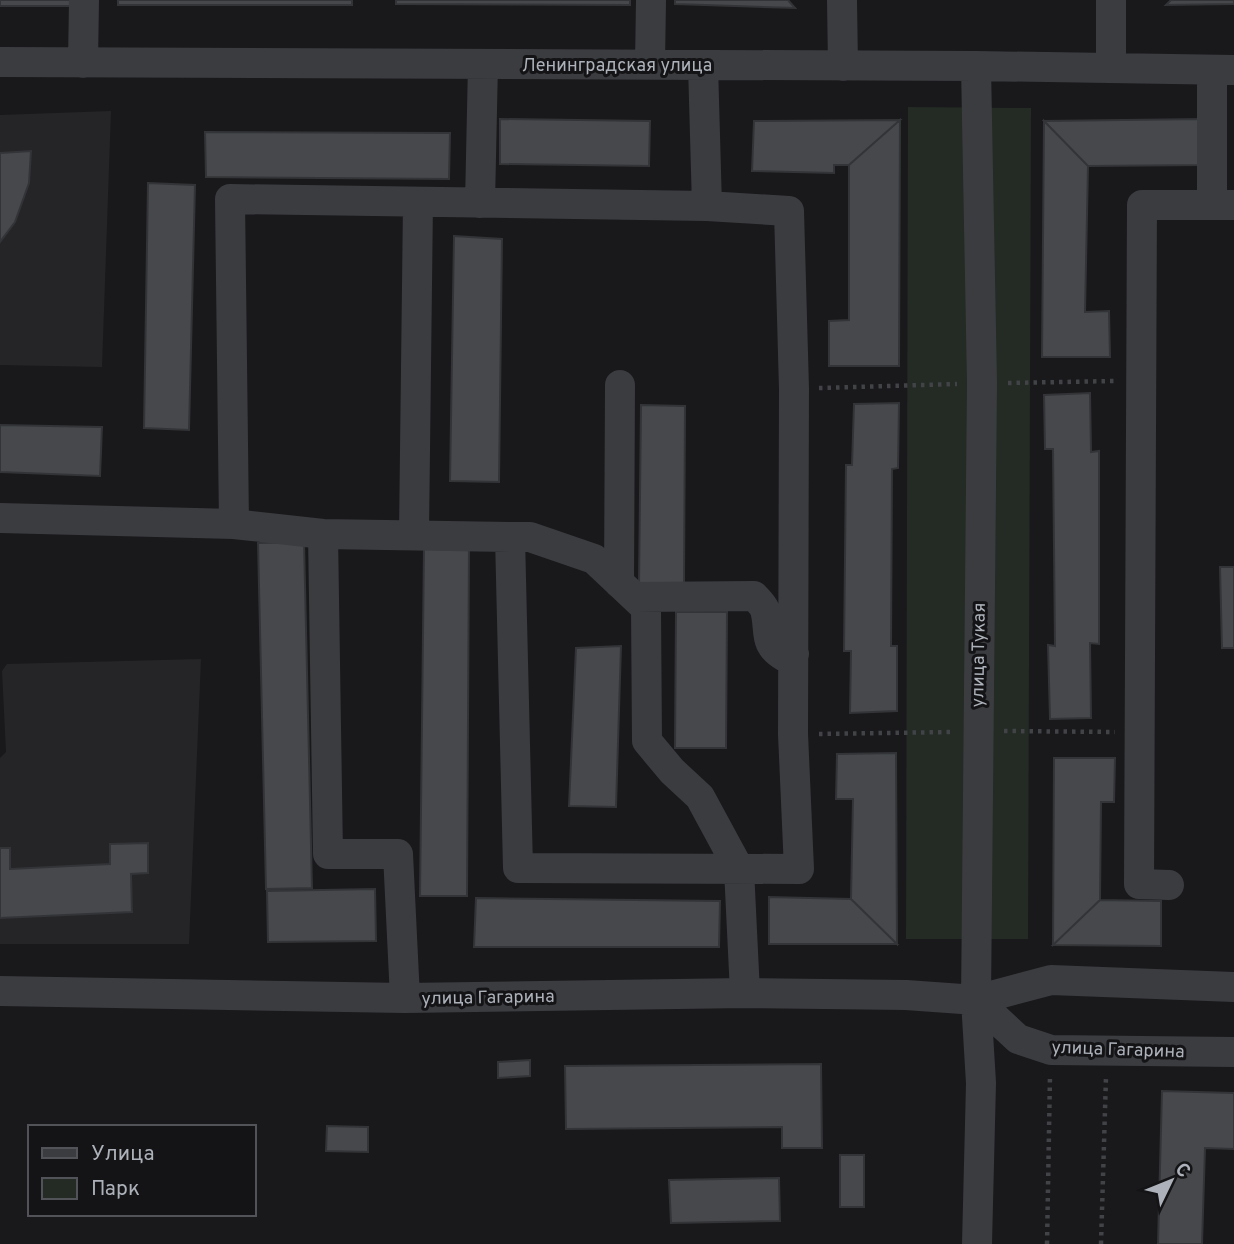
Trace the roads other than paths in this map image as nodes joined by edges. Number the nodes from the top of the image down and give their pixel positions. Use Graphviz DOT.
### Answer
graph roads {
  1 [pos="84,0"];
  2 [pos="651,0"];
  3 [pos="842,0"];
  4 [pos="1111,0"];
  5 [pos="0,62"];
  6 [pos="83,64"];
  7 [pos="483,64"];
  8 [pos="650,64"];
  9 [pos="703,65"];
  10 [pos="843,66"];
  11 [pos="976,66"];
  12 [pos="1111,68"];
  13 [pos="1223,71"];
  14 [pos="418,202"];
  15 [pos="481,203"];
  16 [pos="1223,205"];
  17 [pos="708,206"];
  18 [pos="620,385"];
  19 [pos="0,518"];
  20 [pos="234,524"];
  21 [pos="323,534"];
  22 [pos="414,534"];
  23 [pos="510,537"];
  24 [pos="627,590"];
  25 [pos="796,635"];
  26 [pos="739,869"];
  27 [pos="1169,885"];
  28 [pos="1234,987"];
  29 [pos="0,991"];
  30 [pos="745,993"];
  31 [pos="405,998"];
  32 [pos="976,1000"];
  33 [pos="1234,1052"];
  34 [pos="977,1244"];
  1 -- 6 [label="street"];
  2 -- 8 [label="street"];
  3 -- 10 [label="street"];
  4 -- 12 [label="street"];
  5 -- 6 [label="street, Ленинградская улица"];
  6 -- 7 [label="street, Ленинградская улица"];
  7 -- 8 [label="street, Ленинградская улица"];
  7 -- 15 [label="street"];
  8 -- 9 [label="street, Ленинградская улица"];
  9 -- 10 [label="street, Ленинградская улица"];
  9 -- 17 [label="street"];
  10 -- 11 [label="street, Ленинградская улица"];
  11 -- 12 [label="street, Ленинградская улица"];
  11 -- 32 [label="street, улица Тукая"];
  12 -- 13 [label="street, Ленинградская улица"];
  13 -- 16 [label="street"];
  14 -- 15 [label="street"];
  14 -- 20 [label="street"];
  14 -- 22 [label="street"];
  15 -- 17 [label="street"];
  16 -- 27 [label="street"];
  17 -- 25 [label="street"];
  18 -- 24 [label="street"];
  19 -- 20 [label="street"];
  20 -- 21 [label="street"];
  21 -- 22 [label="street"];
  21 -- 31 [label="street"];
  22 -- 23 [label="street"];
  23 -- 24 [label="street"];
  23 -- 26 [label="street"];
  24 -- 25 [label="street"];
  24 -- 26 [label="street"];
  25 -- 26 [label="street"];
  26 -- 30 [label="street"];
  28 -- 32 [label="street, улица Гагарина"];
  29 -- 31 [label="street, улица Гагарина"];
  30 -- 31 [label="street, улица Гагарина"];
  30 -- 32 [label="street, улица Гагарина"];
  32 -- 33 [label="street, улица Гагарина"];
  32 -- 34 [label="street, улица Тукая"];
}
